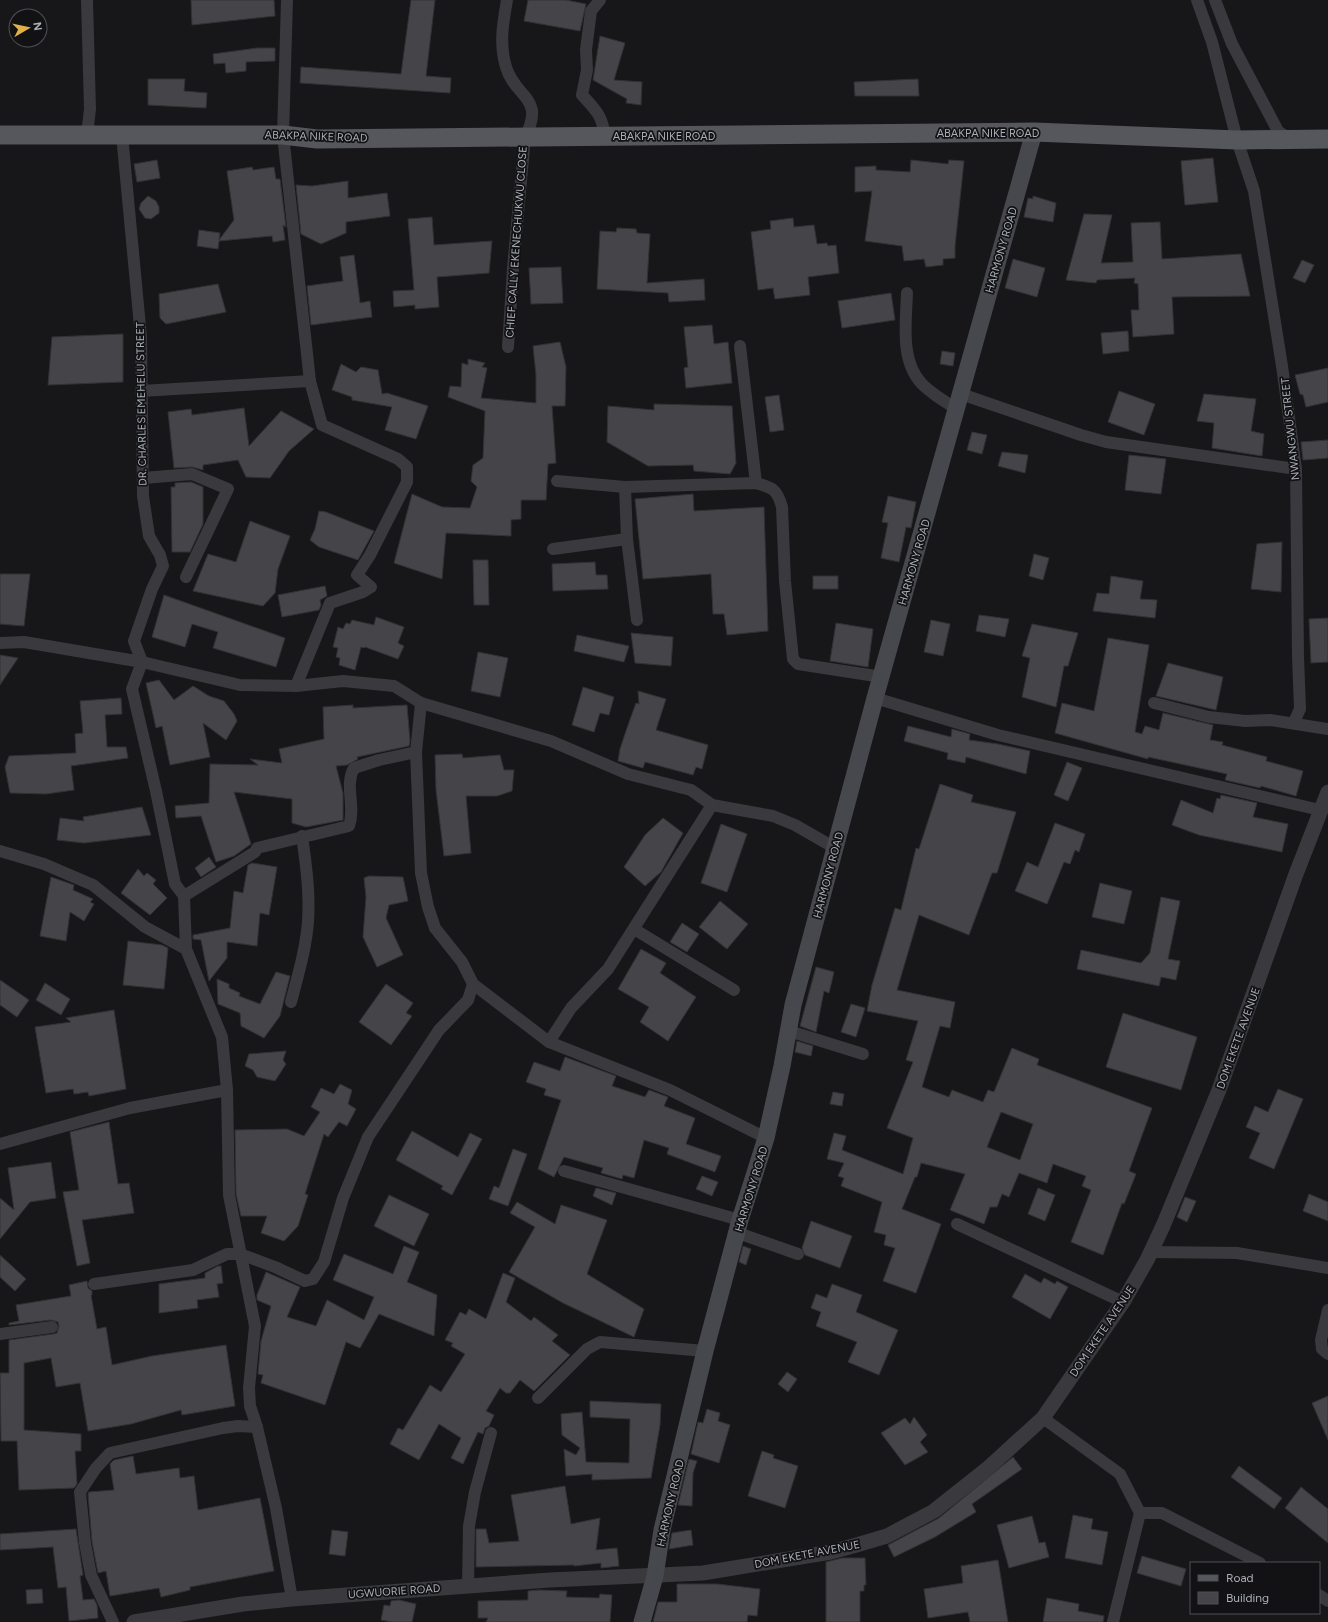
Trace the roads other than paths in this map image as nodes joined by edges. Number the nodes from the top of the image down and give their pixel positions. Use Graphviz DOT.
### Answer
graph roads {
  1 [pos="87,0"];
  2 [pos="287,0"];
  3 [pos="507,0"];
  4 [pos="600,0"];
  5 [pos="1197,0"];
  6 [pos="1215,0"];
  7 [pos="1034,132"];
  8 [pos="0,135"];
  9 [pos="87,135"];
  10 [pos="283,135"];
  11 [pos="122,136"];
  12 [pos="604,136"];
  13 [pos="525,137"];
  14 [pos="1328,138"];
  15 [pos="1237,140"];
  16 [pos="906,294"];
  17 [pos="740,346"];
  18 [pos="508,347"];
  19 [pos="310,381"];
  20 [pos="141,391"];
  21 [pos="959,402"];
  22 [pos="1296,469"];
  23 [pos="143,478"];
  24 [pos="556,481"];
  25 [pos="756,483"];
  26 [pos="625,487"];
  27 [pos="627,539"];
  28 [pos="553,549"];
  29 [pos="186,577"];
  30 [pos="637,620"];
  31 [pos="0,643"];
  32 [pos="142,662"];
  33 [pos="882,677"];
  34 [pos="296,686"];
  35 [pos="875,698"];
  36 [pos="421,703"];
  37 [pos="1154,703"];
  38 [pos="1294,722"];
  39 [pos="1328,729"];
  40 [pos="416,752"];
  41 [pos="1328,792"];
  42 [pos="712,805"];
  43 [pos="1320,810"];
  44 [pos="302,836"];
  45 [pos="835,848"];
  46 [pos="0,851"];
  47 [pos="184,896"];
  48 [pos="634,929"];
  49 [pos="186,949"];
  50 [pos="473,984"];
  51 [pos="734,990"];
  52 [pos="291,1002"];
  53 [pos="789,1031"];
  54 [pos="549,1042"];
  55 [pos="863,1054"];
  56 [pos="227,1090"];
  57 [pos="766,1138"];
  58 [pos="0,1144"];
  59 [pos="564,1170"];
  60 [pos="957,1224"];
  61 [pos="739,1226"];
  62 [pos="1150,1252"];
  63 [pos="240,1254"];
  64 [pos="798,1254"];
  65 [pos="1328,1268"];
  66 [pos="94,1284"];
  67 [pos="1124,1302"];
  68 [pos="1328,1310"];
  69 [pos="52,1328"];
  70 [pos="0,1334"];
  71 [pos="705,1350"];
  72 [pos="1328,1354"];
  73 [pos="538,1398"];
  74 [pos="1043,1418"];
  75 [pos="257,1427"];
  76 [pos="491,1433"];
  77 [pos="1140,1513"];
  78 [pos="1258,1562"];
  79 [pos="655,1576"];
  80 [pos="468,1586"];
  81 [pos="292,1599"];
  82 [pos="167,1619"];
  83 [pos="113,1622"];
  84 [pos="134,1622"];
  85 [pos="642,1622"];
  86 [pos="1113,1622"];
  1 -- 9 [label="street"];
  2 -- 10 [label="street"];
  3 -- 13 [label="street, CHIEF CALLY EKENECHUKWU CLOSE"];
  4 -- 12 [label="street"];
  5 -- 15 [label="street, NWANGWU STREET"];
  6 -- 14 [label="street"];
  7 -- 12 [label="main road, ABAKPA NIKE ROAD"];
  7 -- 15 [label="main road, ABAKPA NIKE ROAD"];
  7 -- 21 [label="main road, HARMONY ROAD"];
  8 -- 9 [label="main road, ABAKPA NIKE ROAD"];
  9 -- 11 [label="main road, ABAKPA NIKE ROAD"];
  10 -- 11 [label="main road, ABAKPA NIKE ROAD"];
  10 -- 13 [label="main road, ABAKPA NIKE ROAD"];
  10 -- 19 [label="street"];
  11 -- 20 [label="street, DR. CHARLES EMEHELU STREET"];
  12 -- 13 [label="main road, ABAKPA NIKE ROAD"];
  13 -- 18 [label="street, CHIEF CALLY EKENECHUKWU CLOSE"];
  14 -- 15 [label="main road, ABAKPA NIKE ROAD"];
  15 -- 22 [label="street, NWANGWU STREET"];
  16 -- 21 [label="street"];
  17 -- 25 [label="street"];
  19 -- 20 [label="street"];
  19 -- 34 [label="street"];
  20 -- 23 [label="street, DR. CHARLES EMEHELU STREET"];
  21 -- 22 [label="street"];
  21 -- 33 [label="main road, HARMONY ROAD"];
  22 -- 38 [label="street, NWANGWU STREET"];
  23 -- 29 [label="street"];
  23 -- 32 [label="street, DR. CHARLES EMEHELU STREET"];
  24 -- 26 [label="street"];
  25 -- 26 [label="street"];
  25 -- 33 [label="street"];
  26 -- 27 [label="street"];
  27 -- 28 [label="street"];
  27 -- 30 [label="street"];
  31 -- 32 [label="street"];
  32 -- 34 [label="street"];
  32 -- 47 [label="street"];
  33 -- 35 [label="main road, HARMONY ROAD"];
  34 -- 36 [label="street"];
  35 -- 43 [label="street"];
  35 -- 45 [label="main road, HARMONY ROAD"];
  36 -- 40 [label="street"];
  36 -- 42 [label="street"];
  37 -- 38 [label="street"];
  38 -- 39 [label="street"];
  40 -- 44 [label="street"];
  40 -- 50 [label="street"];
  41 -- 43 [label="street, DOM EKETE AVENUE"];
  42 -- 45 [label="street"];
  42 -- 48 [label="street"];
  43 -- 62 [label="street, DOM EKETE AVENUE"];
  44 -- 47 [label="street"];
  44 -- 52 [label="street"];
  45 -- 53 [label="main road, HARMONY ROAD"];
  46 -- 49 [label="street"];
  47 -- 49 [label="street"];
  48 -- 51 [label="street"];
  48 -- 54 [label="street"];
  49 -- 56 [label="street"];
  50 -- 54 [label="street"];
  50 -- 63 [label="street"];
  53 -- 55 [label="street"];
  53 -- 57 [label="main road, HARMONY ROAD"];
  54 -- 57 [label="street"];
  56 -- 58 [label="street"];
  56 -- 63 [label="street"];
  57 -- 61 [label="main road, HARMONY ROAD"];
  59 -- 61 [label="street"];
  60 -- 67 [label="street"];
  61 -- 64 [label="street"];
  61 -- 71 [label="main road, HARMONY ROAD"];
  62 -- 65 [label="street"];
  62 -- 67 [label="street, DOM EKETE AVENUE"];
  63 -- 66 [label="street"];
  63 -- 75 [label="street"];
  67 -- 74 [label="street, DOM EKETE AVENUE"];
  68 -- 72 [label="street"];
  69 -- 70 [label="street"];
  71 -- 73 [label="street"];
  71 -- 79 [label="main road, HARMONY ROAD"];
  74 -- 77 [label="street"];
  74 -- 79 [label="street, DOM EKETE AVENUE"];
  75 -- 81 [label="street"];
  75 -- 83 [label="street"];
  76 -- 80 [label="street"];
  77 -- 78 [label="street"];
  77 -- 86 [label="street"];
  79 -- 80 [label="street, UGWUORIE ROAD"];
  79 -- 85 [label="main road, HARMONY ROAD"];
  80 -- 81 [label="street, UGWUORIE ROAD"];
  81 -- 82 [label="street, UGWUORIE ROAD"];
  82 -- 84 [label="street, UGWUORIE ROAD"];
}
